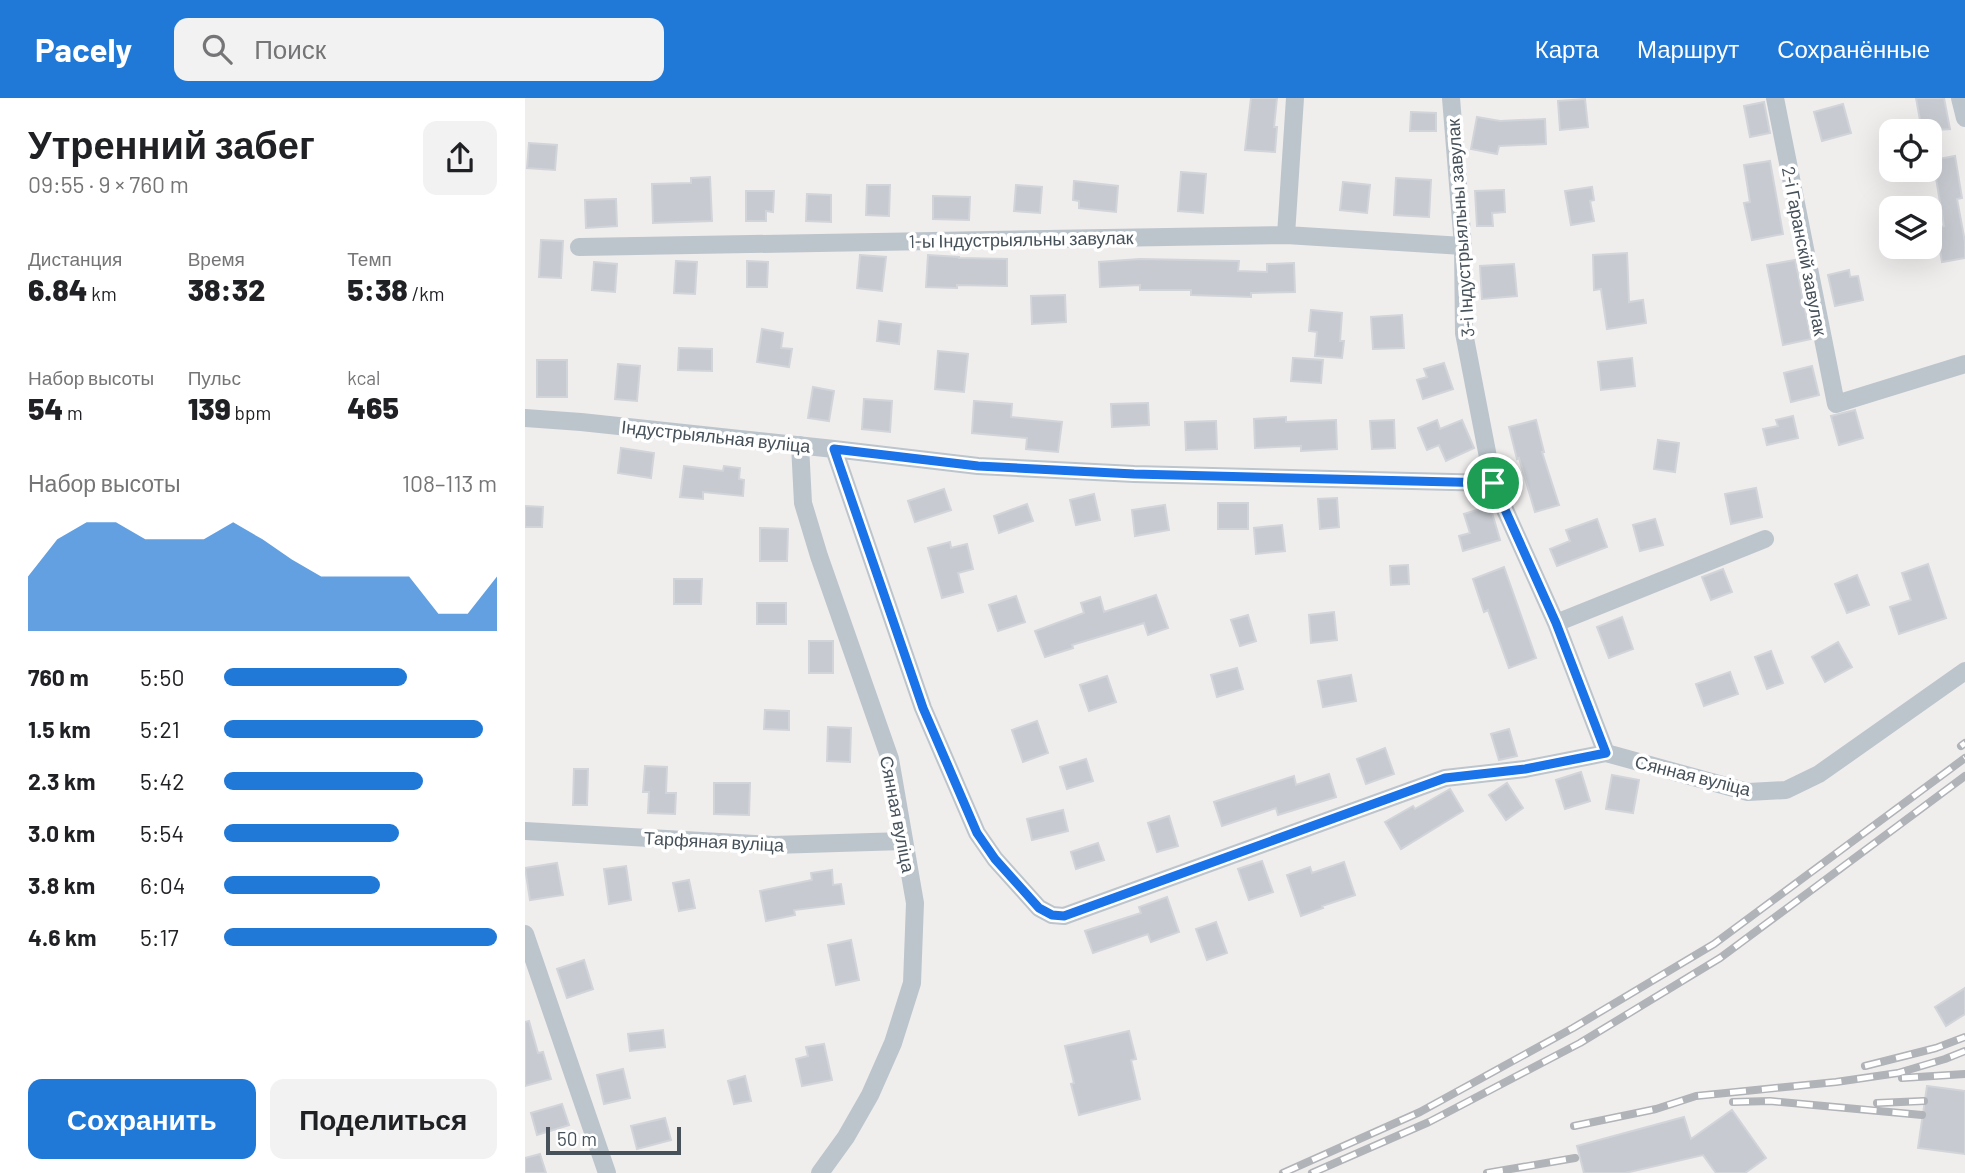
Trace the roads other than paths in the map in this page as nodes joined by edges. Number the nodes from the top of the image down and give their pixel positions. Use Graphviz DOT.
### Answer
graph roads {
  1 [pos="1295,98"];
  2 [pos="1451,98"];
  3 [pos="1775,98"];
  4 [pos="1959,98"];
  5 [pos="1965,118"];
  6 [pos="1286,235"];
  7 [pos="1463,246"];
  8 [pos="579,247"];
  9 [pos="1965,364"];
  10 [pos="525,418"];
  11 [pos="800,445"];
  12 [pos="834,449"];
  13 [pos="1493,483"];
  14 [pos="1765,539"];
  15 [pos="1556,623"];
  16 [pos="1965,671"];
  17 [pos="1606,753"];
  18 [pos="525,831"];
  19 [pos="904,841"];
  20 [pos="525,934"];
  21 [pos="607,1173"];
  22 [pos="820,1173"];
  1 -- 6 [label="street"];
  2 -- 7 [label="street, 3-і Індустрыяльны завулак"];
  3 -- 9 [label="street, 2-і Гаранскій завулак"];
  4 -- 5 [label="street"];
  6 -- 7 [label="street, 1-ы Індустрыяльны завулак"];
  6 -- 8 [label="street, 1-ы Індустрыяльны завулак"];
  7 -- 13 [label="street, 3-і Індустрыяльны завулак"];
  10 -- 11 [label="street, Індустрыяльная вуліца"];
  11 -- 12 [label="street, Індустрыяльная вуліца"];
  11 -- 19 [label="street, Сянная вуліца"];
  12 -- 13 [label="street, Індустрыяльная вуліца"];
  12 -- 17 [label="street, Сянная вуліца"];
  13 -- 15 [label="street, 3-і Індустрыяльны завулак"];
  14 -- 15 [label="street"];
  15 -- 17 [label="street, 3-і Індустрыяльны завулак"];
  16 -- 17 [label="street, Сянная вуліца"];
  18 -- 19 [label="street, Тарфяная вуліца"];
  19 -- 22 [label="street, Сянная вуліца"];
  20 -- 21 [label="street"];
}
